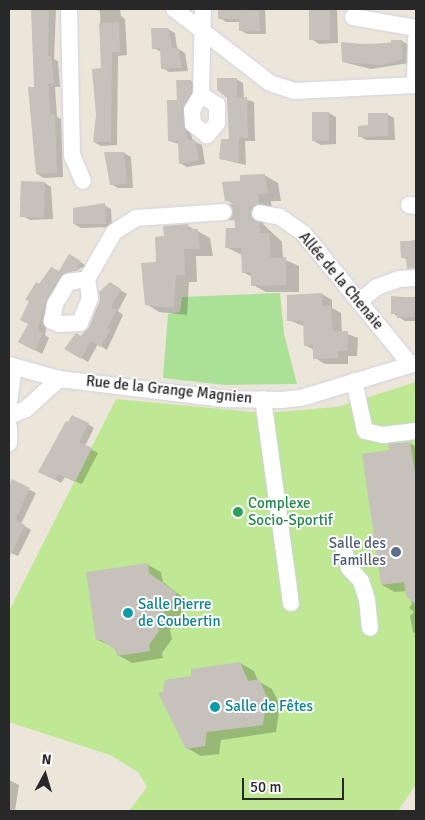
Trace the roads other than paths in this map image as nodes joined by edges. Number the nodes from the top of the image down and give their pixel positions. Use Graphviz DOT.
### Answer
graph roads {
  1 [pos="69,9"];
  2 [pos="174,9"];
  3 [pos="204,9"];
  4 [pos="353,17"];
  5 [pos="416,28"];
  6 [pos="203,32"];
  7 [pos="416,40"];
  8 [pos="416,85"];
  9 [pos="201,95"];
  10 [pos="83,181"];
  11 [pos="224,212"];
  12 [pos="260,213"];
  13 [pos="87,278"];
  14 [pos="416,278"];
  15 [pos="358,302"];
  16 [pos="414,364"];
  17 [pos="12,366"];
  18 [pos="60,379"];
  19 [pos="354,381"];
  20 [pos="263,399"];
  21 [pos="9,402"];
  22 [pos="9,416"];
  23 [pos="9,427"];
  24 [pos="416,431"];
  25 [pos="9,443"];
  26 [pos="343,548"];
  27 [pos="291,603"];
  28 [pos="370,628"];
  1 -- 10 [label="street"];
  2 -- 6 [label="street"];
  3 -- 6 [label="street"];
  4 -- 5 [label="street"];
  6 -- 8 [label="street"];
  6 -- 9 [label="street"];
  7 -- 8 [label="street"];
  11 -- 13 [label="street"];
  12 -- 15 [label="street, Allée de la Chenaie"];
  14 -- 15 [label="street"];
  15 -- 16 [label="street, Allée de la Chenaie"];
  16 -- 19 [label="street, Rue de la Grange Magnien"];
  17 -- 18 [label="street, Rue de la Grange Magnien"];
  17 -- 21 [label="street"];
  18 -- 20 [label="street, Rue de la Grange Magnien"];
  18 -- 22 [label="street"];
  19 -- 20 [label="street, Rue de la Grange Magnien"];
  19 -- 24 [label="street"];
  20 -- 27 [label="street"];
  23 -- 25 [label="street"];
  26 -- 28 [label="street"];
}
